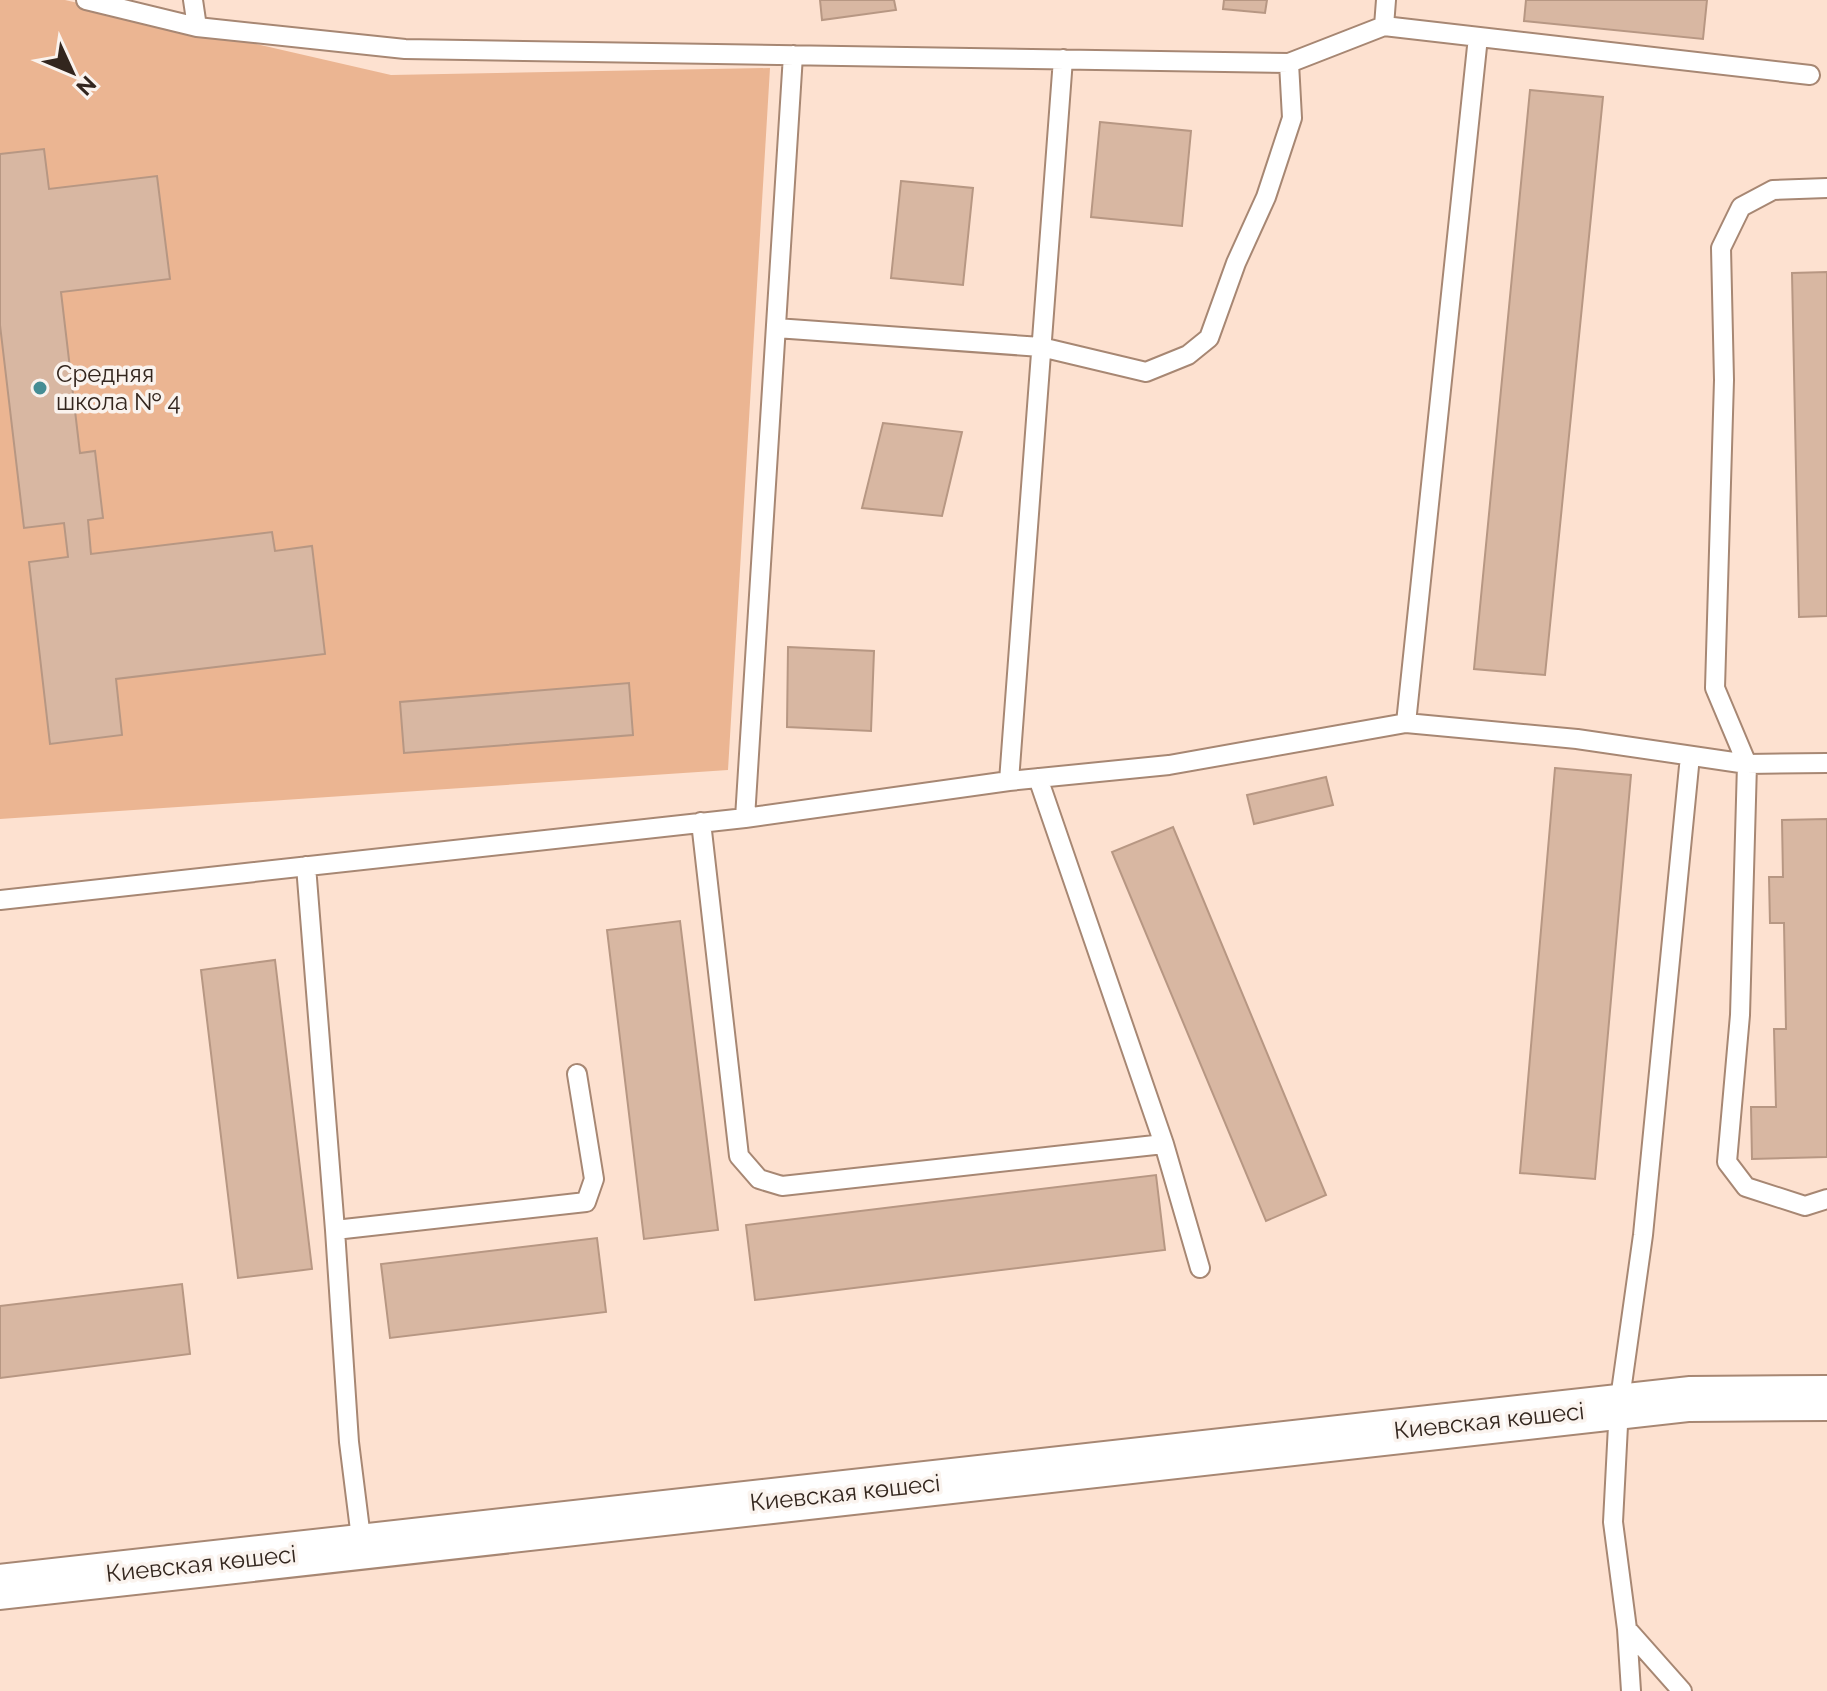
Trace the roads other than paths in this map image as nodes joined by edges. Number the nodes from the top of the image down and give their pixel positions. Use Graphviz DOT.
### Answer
graph roads {
  1 [pos="86,0"];
  2 [pos="193,0"];
  3 [pos="1386,0"];
  4 [pos="1384,26"];
  5 [pos="197,27"];
  6 [pos="1478,37"];
  7 [pos="793,55"];
  8 [pos="1063,59"];
  9 [pos="1289,63"];
  10 [pos="1810,75"];
  11 [pos="1827,188"];
  12 [pos="776,328"];
  13 [pos="1041,347"];
  14 [pos="1406,723"];
  15 [pos="1690,756"];
  16 [pos="1827,763"];
  17 [pos="1747,764"];
  18 [pos="1038,778"];
  19 [pos="1009,781"];
  20 [pos="745,818"];
  21 [pos="701,822"];
  22 [pos="306,866"];
  23 [pos="0,900"];
  24 [pos="577,1074"];
  25 [pos="1164,1144"];
  26 [pos="1827,1199"];
  27 [pos="335,1230"];
  28 [pos="1200,1268"];
  29 [pos="1827,1367"];
  30 [pos="1827,1398"];
  31 [pos="1689,1399"];
  32 [pos="1619,1406"];
  33 [pos="362,1546"];
  34 [pos="0,1587"];
  35 [pos="1627,1629"];
  36 [pos="1631,1691"];
  37 [pos="1682,1691"];
  1 -- 5 [label="lane"];
  2 -- 5 [label="lane"];
  3 -- 4 [label="lane"];
  4 -- 6 [label="lane"];
  4 -- 9 [label="lane"];
  5 -- 7 [label="lane"];
  6 -- 10 [label="lane"];
  6 -- 14 [label="lane"];
  7 -- 8 [label="lane"];
  7 -- 12 [label="lane"];
  8 -- 9 [label="lane"];
  8 -- 13 [label="lane"];
  9 -- 13 [label="lane"];
  11 -- 17 [label="lane"];
  12 -- 13 [label="lane"];
  12 -- 20 [label="lane"];
  13 -- 19 [label="lane"];
  14 -- 15 [label="lane"];
  14 -- 18 [label="lane"];
  15 -- 17 [label="lane"];
  15 -- 32 [label="lane"];
  16 -- 17 [label="lane"];
  17 -- 26 [label="lane"];
  18 -- 19 [label="lane"];
  18 -- 25 [label="lane"];
  19 -- 20 [label="lane"];
  20 -- 21 [label="lane"];
  21 -- 22 [label="lane"];
  21 -- 25 [label="lane"];
  22 -- 23 [label="lane"];
  22 -- 27 [label="lane"];
  24 -- 27 [label="lane"];
  25 -- 28 [label="lane"];
  27 -- 33 [label="lane"];
  29 -- 31 [label="highway"];
  30 -- 31 [label="highway"];
  31 -- 32 [label="highway, Киевская көшесі"];
  32 -- 33 [label="highway, Киевская көшесі"];
  32 -- 35 [label="lane"];
  33 -- 34 [label="highway, Киевская көшесі"];
  35 -- 36 [label="lane"];
  35 -- 37 [label="lane"];
}
